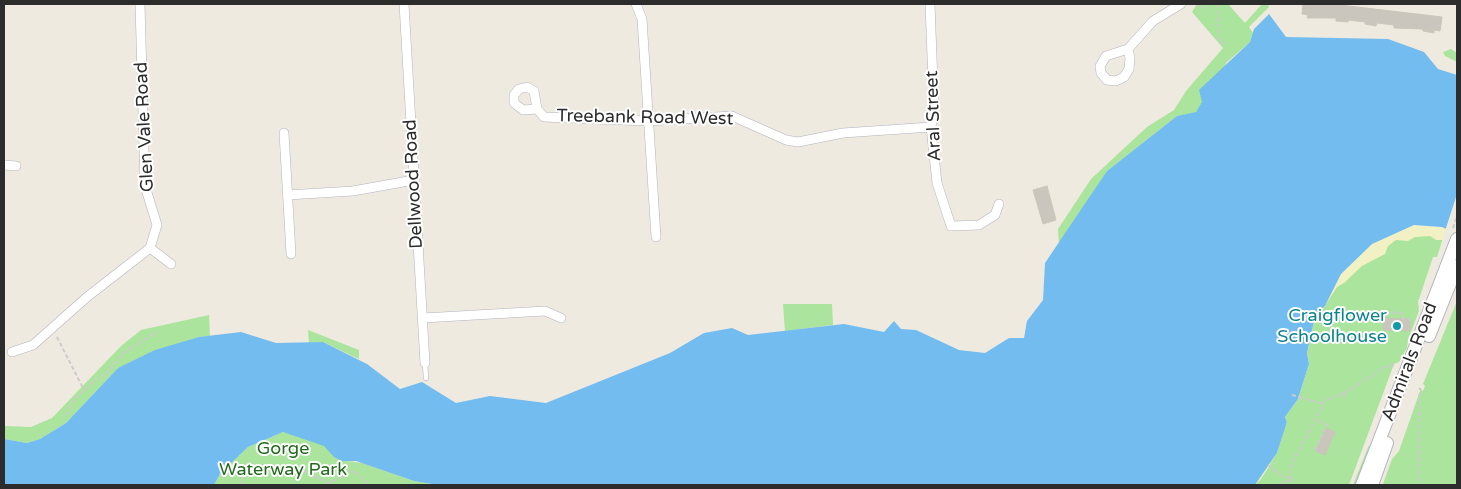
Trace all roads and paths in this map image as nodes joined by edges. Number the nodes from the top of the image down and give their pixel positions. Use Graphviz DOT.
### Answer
graph roads {
  1 [pos="140,4"];
  2 [pos="404,4"];
  3 [pos="636,4"];
  4 [pos="930,4"];
  5 [pos="1180,4"];
  6 [pos="1196,4"];
  7 [pos="1208,4"];
  8 [pos="1217,4"];
  9 [pos="1224,44"];
  10 [pos="1128,49"];
  11 [pos="536,109"];
  12 [pos="648,121"];
  13 [pos="930,127"];
  14 [pos="284,133"];
  15 [pos="4,165"];
  16 [pos="16,166"];
  17 [pos="414,180"];
  18 [pos="287,195"];
  19 [pos="999,204"];
  20 [pos="656,237"];
  21 [pos="1457,239"];
  22 [pos="150,248"];
  23 [pos="291,254"];
  24 [pos="1453,262"];
  25 [pos="171,264"];
  26 [pos="1380,312"];
  27 [pos="423,318"];
  28 [pos="561,318"];
  29 [pos="1418,321"];
  30 [pos="53,327"];
  31 [pos="157,332"];
  32 [pos="12,352"];
  33 [pos="425,363"];
  34 [pos="1394,365"];
  35 [pos="426,378"];
  36 [pos="1419,388"];
  37 [pos="84,390"];
  38 [pos="1344,393"];
  39 [pos="1292,395"];
  40 [pos="1346,400"];
  41 [pos="1324,404"];
  42 [pos="66,415"];
  43 [pos="1316,420"];
  44 [pos="1315,450"];
  45 [pos="1268,465"];
  46 [pos="1291,479"];
  47 [pos="328,484"];
  48 [pos="242,485"];
  49 [pos="333,485"];
  50 [pos="370,485"];
  51 [pos="1278,485"];
  52 [pos="1294,485"];
  53 [pos="1362,485"];
  54 [pos="1372,485"];
  55 [pos="1420,485"];
  1 -- 22 [label="street, Glen Vale Road"];
  2 -- 17 [label="street, Dellwood Road"];
  3 -- 12 [label="street"];
  4 -- 13 [label="street, Aral Street"];
  5 -- 10 [label="street"];
  6 -- 7 [label="path"];
  8 -- 9 [label="path"];
  11 -- 12 [label="street, Treebank Road West"];
  12 -- 13 [label="street, Treebank Road West"];
  12 -- 20 [label="street"];
  13 -- 19 [label="street, Aral Street"];
  14 -- 18 [label="street"];
  15 -- 16 [label="street"];
  17 -- 18 [label="street"];
  17 -- 27 [label="street, Dellwood Road"];
  18 -- 23 [label="street"];
  21 -- 24 [label="main road, Admirals Road"];
  22 -- 25 [label="street"];
  22 -- 30 [label="street"];
  24 -- 53 [label="main road, Admirals Road"];
  24 -- 54 [label="main road, Admirals Road"];
  26 -- 29 [label="path"];
  27 -- 28 [label="street"];
  27 -- 33 [label="street, Dellwood Road"];
  30 -- 32 [label="street"];
  30 -- 37 [label="path"];
  31 -- 37 [label="path"];
  33 -- 35 [label="lane"];
  34 -- 38 [label="path"];
  36 -- 55 [label="path"];
  37 -- 42 [label="path"];
  38 -- 40 [label="path"];
  38 -- 41 [label="path"];
  39 -- 41 [label="path"];
  41 -- 43 [label="path"];
  43 -- 44 [label="path"];
  43 -- 46 [label="path"];
  45 -- 46 [label="path"];
  46 -- 51 [label="path"];
  46 -- 52 [label="path"];
  47 -- 48 [label="path"];
  47 -- 49 [label="path"];
  47 -- 50 [label="path"];
}
